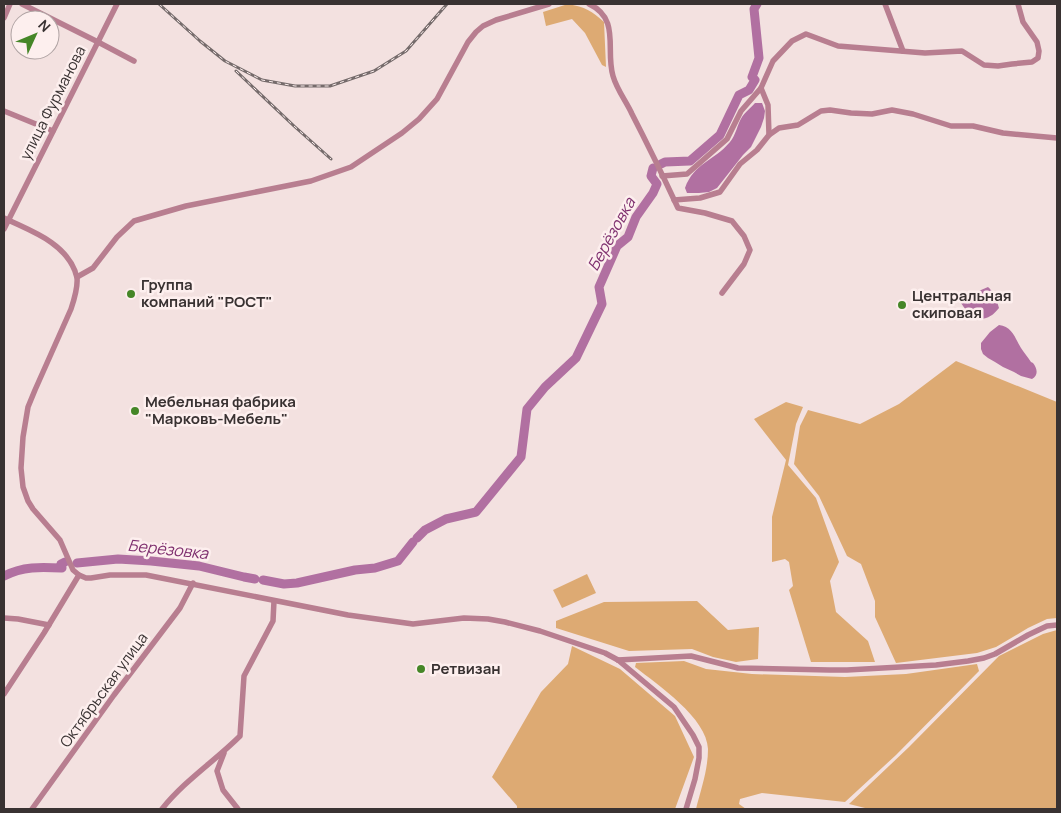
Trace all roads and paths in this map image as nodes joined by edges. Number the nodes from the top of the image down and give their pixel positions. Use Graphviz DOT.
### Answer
graph roads {
  1 [pos="10,4"];
  2 [pos="22,4"];
  3 [pos="118,4"];
  4 [pos="549,4"];
  5 [pos="589,4"];
  6 [pos="885,4"];
  7 [pos="1018,4"];
  8 [pos="538,6"];
  9 [pos="4,18"];
  10 [pos="98,42"];
  11 [pos="903,51"];
  12 [pos="134,61"];
  13 [pos="761,88"];
  14 [pos="4,110"];
  15 [pos="53,131"];
  16 [pos="769,135"];
  17 [pos="1057,138"];
  18 [pos="662,176"];
  19 [pos="674,200"];
  20 [pos="6,219"];
  21 [pos="4,229"];
  22 [pos="77,278"];
  23 [pos="722,293"];
  24 [pos="79,575"];
  25 [pos="193,583"];
  26 [pos="274,601"];
  27 [pos="4,618"];
  28 [pos="1057,624"];
  29 [pos="49,625"];
  30 [pos="618,660"];
  31 [pos="4,694"];
  32 [pos="224,751"];
  33 [pos="32,809"];
  34 [pos="162,809"];
  35 [pos="238,809"];
  36 [pos="686,809"];
  1 -- 9 [label="street"];
  2 -- 10 [label="street"];
  3 -- 10 [label="street, улица Фурманова"];
  4 -- 8 [label="street"];
  5 -- 18 [label="street"];
  6 -- 11 [label="street"];
  7 -- 11 [label="street"];
  8 -- 22 [label="street"];
  10 -- 12 [label="street"];
  10 -- 15 [label="street, улица Фурманова"];
  11 -- 13 [label="street"];
  13 -- 16 [label="street"];
  13 -- 18 [label="street"];
  14 -- 15 [label="street"];
  15 -- 20 [label="street, улица Фурманова"];
  16 -- 17 [label="street"];
  16 -- 19 [label="street"];
  18 -- 19 [label="street"];
  19 -- 23 [label="street"];
  20 -- 21 [label="street, улица Фурманова"];
  20 -- 22 [label="street"];
  22 -- 24 [label="street"];
  24 -- 25 [label="street"];
  24 -- 29 [label="street"];
  25 -- 26 [label="street"];
  25 -- 33 [label="street, Октябрьская улица"];
  26 -- 30 [label="street"];
  26 -- 32 [label="street"];
  27 -- 29 [label="street"];
  28 -- 30 [label="street"];
  29 -- 31 [label="street"];
  30 -- 36 [label="street"];
  32 -- 34 [label="street"];
  32 -- 35 [label="street"];
}
